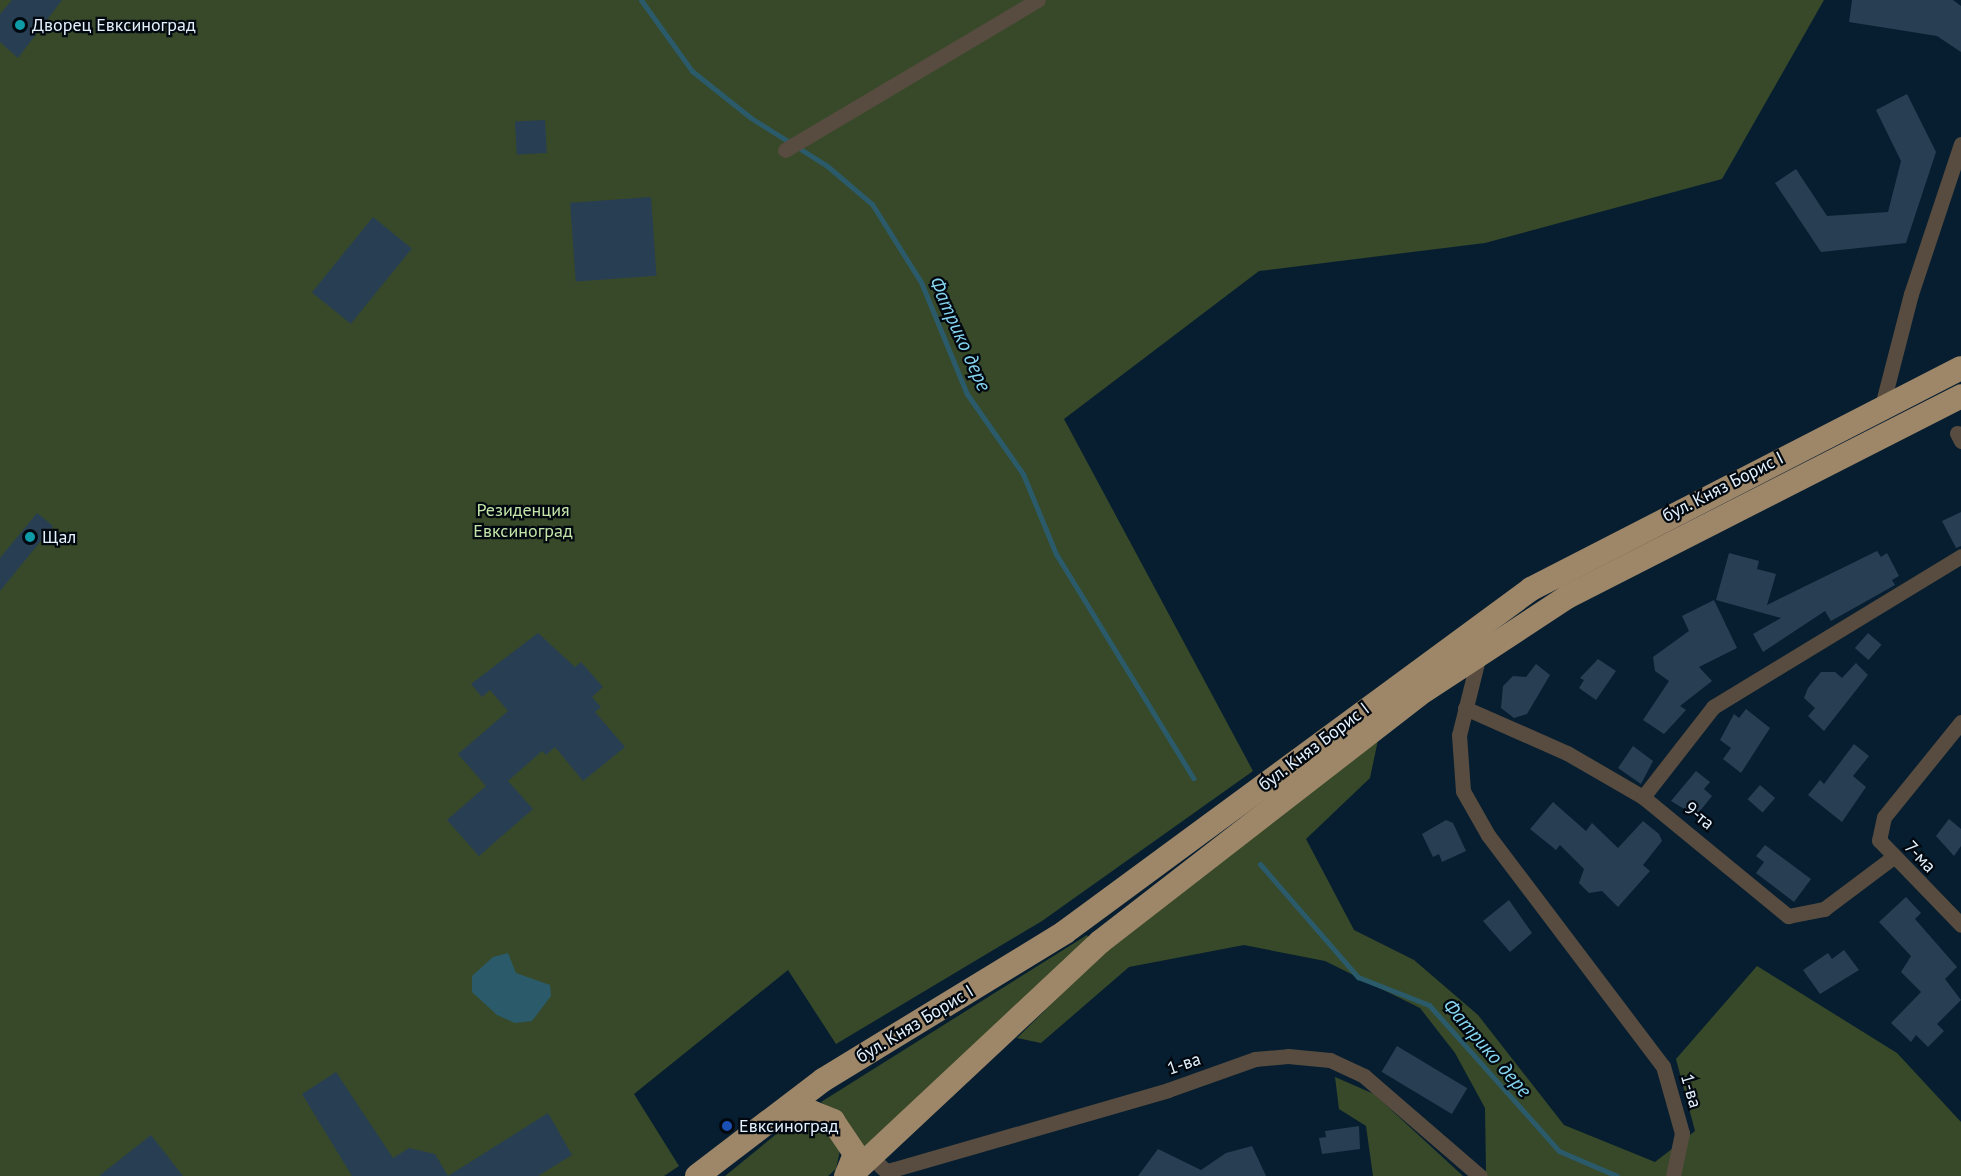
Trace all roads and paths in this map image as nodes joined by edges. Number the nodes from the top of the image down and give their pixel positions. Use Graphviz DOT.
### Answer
graph roads {
  1 [pos="1038,0"];
  2 [pos="1961,144"];
  3 [pos="785,150"];
  4 [pos="1961,368"];
  5 [pos="1961,396"];
  6 [pos="1882,406"];
  7 [pos="1961,556"];
  8 [pos="1480,653"];
  9 [pos="1465,708"];
  10 [pos="1961,722"];
  11 [pos="1643,797"];
  12 [pos="1892,858"];
  13 [pos="1961,925"];
  14 [pos="765,1124"];
  15 [pos="873,1159"];
  16 [pos="1675,1172"];
  17 [pos="697,1176"];
  18 [pos="848,1176"];
  19 [pos="1480,1176"];
  1 -- 3 [label="street"];
  2 -- 6 [label="street"];
  4 -- 6 [label="highway, бул. Княз Борис I"];
  5 -- 8 [label="highway, бул. Княз Борис I"];
  6 -- 14 [label="highway, бул. Княз Борис I"];
  7 -- 11 [label="street"];
  8 -- 9 [label="street, 1-ва"];
  8 -- 15 [label="highway, бул. Княз Борис I"];
  9 -- 11 [label="street, 9-та"];
  9 -- 16 [label="street, 1-ва"];
  10 -- 12 [label="street, 7-ма"];
  11 -- 12 [label="street, 9-та"];
  12 -- 13 [label="street, 7-ма"];
  14 -- 17 [label="highway, бул. Княз Борис I"];
  14 -- 18 [label="highway"];
  15 -- 18 [label="highway, бул. Княз Борис I"];
  15 -- 19 [label="street, 1-ва"];
}
